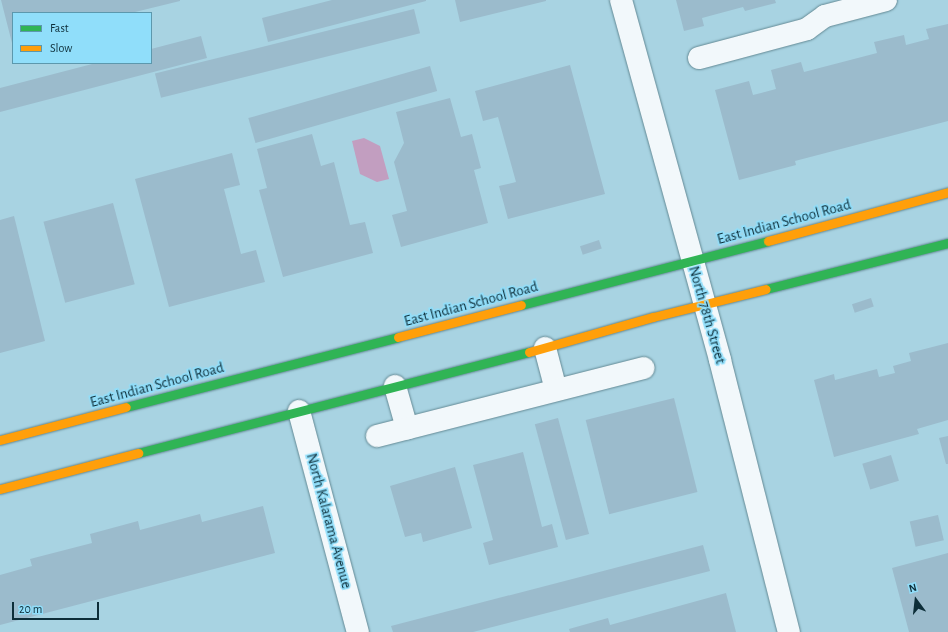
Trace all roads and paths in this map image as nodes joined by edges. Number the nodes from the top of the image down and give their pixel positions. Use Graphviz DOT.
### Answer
graph roads {
  1 [pos="621,0"];
  2 [pos="886,0"];
  3 [pos="822,8"];
  4 [pos="699,58"];
  5 [pos="948,192"];
  6 [pos="948,243"];
  7 [pos="692,261"];
  8 [pos="704,305"];
  9 [pos="545,348"];
  10 [pos="643,368"];
  11 [pos="395,386"];
  12 [pos="556,390"];
  13 [pos="299,411"];
  14 [pos="407,428"];
  15 [pos="377,436"];
  16 [pos="0,440"];
  17 [pos="0,489"];
  18 [pos="358,632"];
  19 [pos="789,632"];
  1 -- 7 [label="street, North 78th Street"];
  2 -- 3 [label="street"];
  3 -- 4 [label="street"];
  5 -- 7 [label="main road, East Indian School Road"];
  6 -- 8 [label="main road"];
  7 -- 8 [label="street, North 78th Street"];
  7 -- 16 [label="main road, East Indian School Road"];
  8 -- 9 [label="main road"];
  8 -- 19 [label="street, North 78th Street"];
  9 -- 11 [label="main road"];
  9 -- 12 [label="street"];
  10 -- 12 [label="street"];
  11 -- 13 [label="main road"];
  11 -- 14 [label="street"];
  12 -- 14 [label="street"];
  13 -- 17 [label="main road"];
  13 -- 18 [label="street, North Kalarama Avenue"];
  14 -- 15 [label="street"];
}
